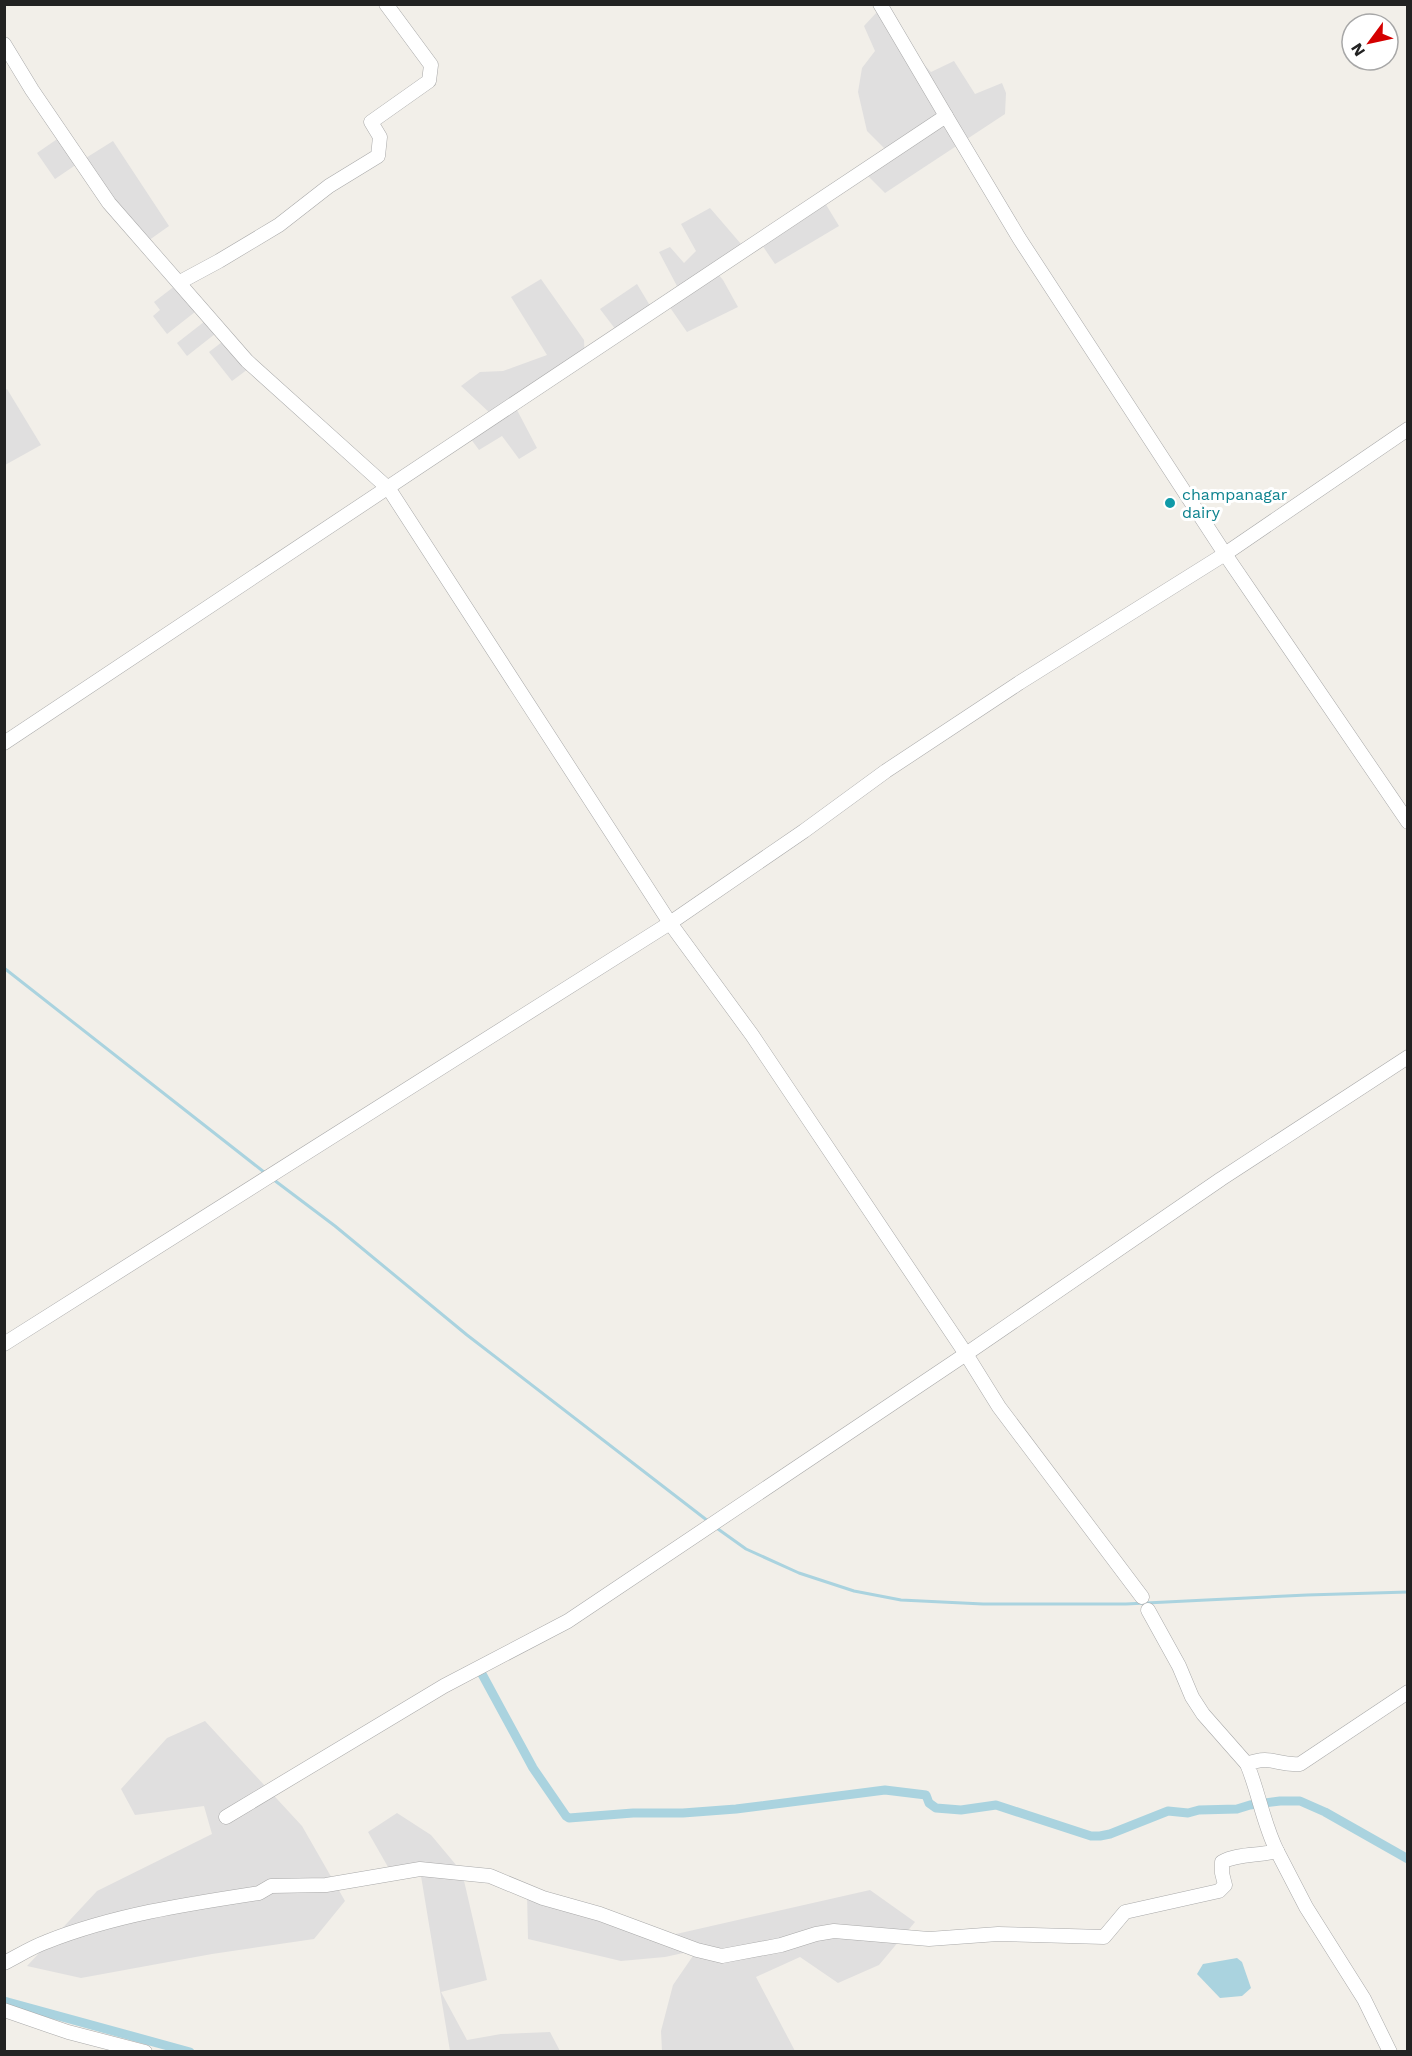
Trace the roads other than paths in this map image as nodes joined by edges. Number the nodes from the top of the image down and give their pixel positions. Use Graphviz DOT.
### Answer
graph roads {
  1 [pos="386,4"];
  2 [pos="880,4"];
  3 [pos="4,44"];
  4 [pos="946,116"];
  5 [pos="180,282"];
  6 [pos="1407,429"];
  7 [pos="389,489"];
  8 [pos="1225,554"];
  9 [pos="4,743"];
  10 [pos="1407,822"];
  11 [pos="670,923"];
  12 [pos="1407,1057"];
  13 [pos="4,1344"];
  14 [pos="966,1354"];
  15 [pos="1142,1597"];
  16 [pos="1148,1610"];
  17 [pos="1407,1692"];
  18 [pos="1247,1764"];
  19 [pos="226,1817"];
  20 [pos="1277,1851"];
  21 [pos="4,1963"];
  22 [pos="4,2010"];
  23 [pos="145,2052"];
  24 [pos="1390,2052"];
  1 -- 5 [label="street"];
  2 -- 4 [label="street"];
  3 -- 5 [label="street"];
  4 -- 7 [label="street"];
  4 -- 8 [label="street"];
  5 -- 7 [label="street"];
  6 -- 8 [label="street"];
  7 -- 9 [label="street"];
  7 -- 11 [label="street"];
  8 -- 10 [label="street"];
  8 -- 11 [label="street"];
  11 -- 13 [label="street"];
  11 -- 14 [label="street"];
  12 -- 14 [label="street"];
  14 -- 15 [label="street"];
  14 -- 19 [label="street"];
  16 -- 18 [label="street"];
  17 -- 18 [label="street"];
  18 -- 20 [label="street"];
  20 -- 21 [label="street"];
  20 -- 24 [label="street"];
  22 -- 23 [label="street"];
}
